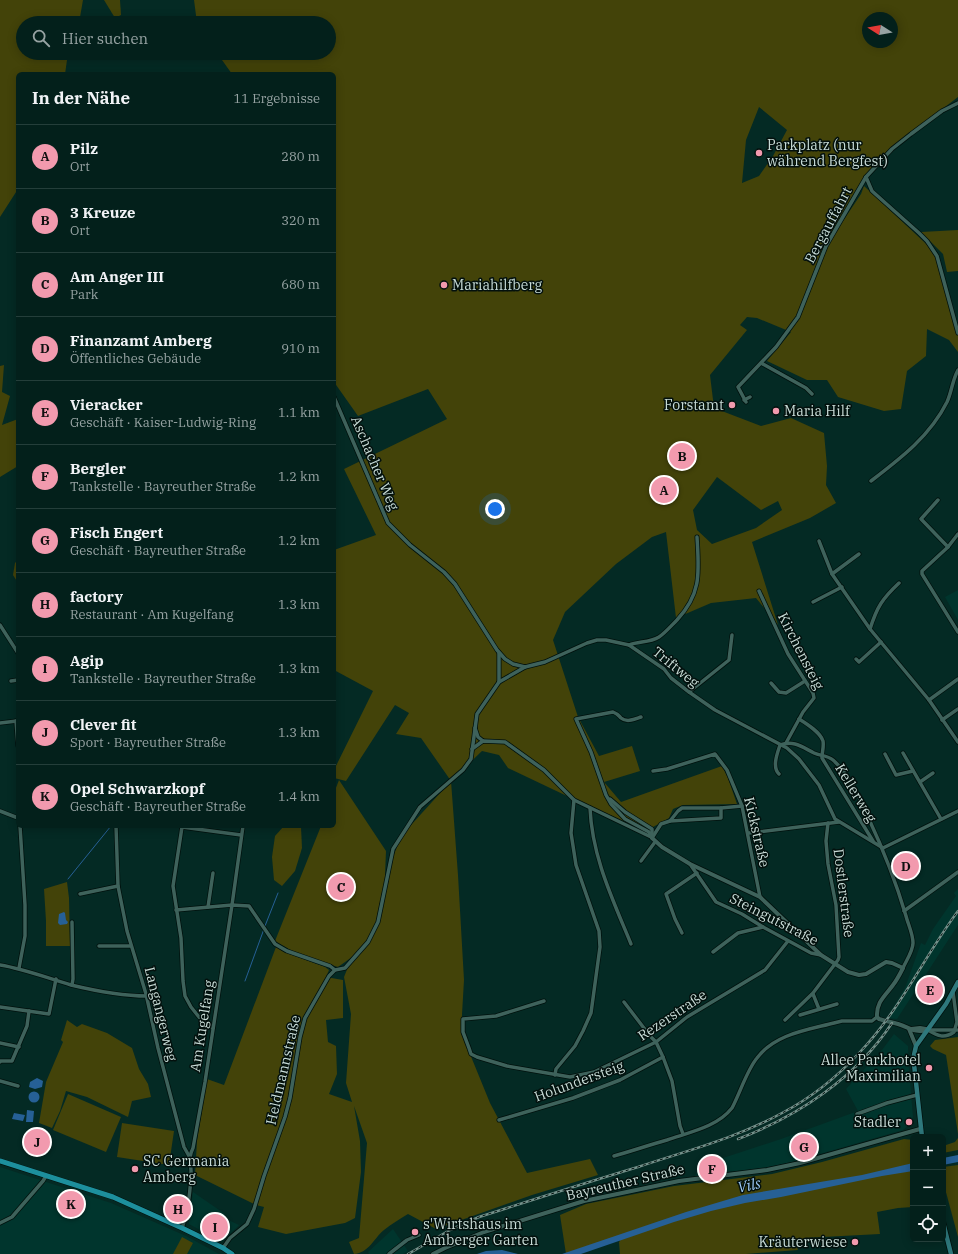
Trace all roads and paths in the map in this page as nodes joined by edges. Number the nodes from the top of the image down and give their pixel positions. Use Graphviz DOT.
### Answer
graph roads {
  1 [pos="958,103"];
  2 [pos="866,177"];
  3 [pos="958,333"];
  4 [pos="761,363"];
  5 [pos="958,370"];
  6 [pos="812,394"];
  7 [pos="750,397"];
  8 [pos="336,402"];
  9 [pos="871,481"];
  10 [pos="938,500"];
  11 [pos="958,534"];
  12 [pos="697,537"];
  13 [pos="819,541"];
  14 [pos="948,547"];
  15 [pos="858,554"];
  16 [pos="832,574"];
  17 [pos="899,582"];
  18 [pos="842,587"];
  19 [pos="759,591"];
  20 [pos="813,602"];
  21 [pos="0,625"];
  22 [pos="870,629"];
  23 [pos="958,632"];
  24 [pos="732,635"];
  25 [pos="881,642"];
  26 [pos="629,645"];
  27 [pos="16,650"];
  28 [pos="499,653"];
  29 [pos="856,659"];
  30 [pos="525,667"];
  31 [pos="958,679"];
  32 [pos="16,680"];
  33 [pos="11,681"];
  34 [pos="805,681"];
  35 [pos="499,682"];
  36 [pos="771,683"];
  37 [pos="689,692"];
  38 [pos="929,700"];
  39 [pos="958,709"];
  40 [pos="641,717"];
  41 [pos="799,719"];
  42 [pos="942,720"];
  43 [pos="16,721"];
  44 [pos="0,722"];
  45 [pos="475,728"];
  46 [pos="483,741"];
  47 [pos="958,742"];
  48 [pos="786,743"];
  49 [pos="780,745"];
  50 [pos="472,749"];
  51 [pos="903,753"];
  52 [pos="822,754"];
  53 [pos="885,754"];
  54 [pos="653,771"];
  55 [pos="913,771"];
  56 [pos="933,772"];
  57 [pos="779,774"];
  58 [pos="920,782"];
  59 [pos="574,800"];
  60 [pos="742,806"];
  61 [pos="590,808"];
  62 [pos="721,808"];
  63 [pos="0,811"];
  64 [pos="958,811"];
  65 [pos="16,817"];
  66 [pos="941,819"];
  67 [pos="670,821"];
  68 [pos="839,822"];
  69 [pos="828,824"];
  70 [pos="20,828"];
  71 [pos="116,828"];
  72 [pos="182,828"];
  73 [pos="189,828"];
  74 [pos="243,828"];
  75 [pos="749,833"];
  76 [pos="241,835"];
  77 [pos="652,838"];
  78 [pos="655,842"];
  79 [pos="873,842"];
  80 [pos="883,848"];
  81 [pos="641,861"];
  82 [pos="690,864"];
  83 [pos="958,872"];
  84 [pos="213,873"];
  85 [pos="697,873"];
  86 [pos="118,886"];
  87 [pos="80,894"];
  88 [pos="760,897"];
  89 [pos="232,905"];
  90 [pos="208,907"];
  91 [pos="176,910"];
  92 [pos="904,911"];
  93 [pos="72,922"];
  94 [pos="763,927"];
  95 [pos="682,933"];
  96 [pos="788,941"];
  97 [pos="631,944"];
  98 [pos="99,946"];
  99 [pos="131,946"];
  100 [pos="714,952"];
  101 [pos="821,955"];
  102 [pos="0,965"];
  103 [pos="835,965"];
  104 [pos="19,968"];
  105 [pos="903,968"];
  106 [pos="335,970"];
  107 [pos="56,980"];
  108 [pos="958,982"];
  109 [pos="72,985"];
  110 [pos="953,992"];
  111 [pos="813,994"];
  112 [pos="147,996"];
  113 [pos="544,1001"];
  114 [pos="624,1002"];
  115 [pos="837,1004"];
  116 [pos="0,1007"];
  117 [pos="819,1010"];
  118 [pos="29,1011"];
  119 [pos="800,1015"];
  120 [pos="877,1017"];
  121 [pos="785,1020"];
  122 [pos="213,1028"];
  123 [pos="909,1029"];
  124 [pos="928,1030"];
  125 [pos="957,1030"];
  126 [pos="656,1042"];
  127 [pos="0,1043"];
  128 [pos="916,1046"];
  129 [pos="19,1047"];
  130 [pos="663,1057"];
  131 [pos="0,1062"];
  132 [pos="555,1075"];
  133 [pos="0,1081"];
  134 [pos="18,1086"];
  135 [pos="917,1095"];
  136 [pos="857,1114"];
  137 [pos="499,1120"];
  138 [pos="920,1129"];
  139 [pos="683,1134"];
  140 [pos="921,1134"];
  141 [pos="189,1156"];
  142 [pos="614,1156"];
  143 [pos="0,1161"];
  144 [pos="46,1176"];
  145 [pos="0,1223"];
  146 [pos="182,1228"];
  147 [pos="946,1234"];
  148 [pos="419,1235"];
  149 [pos="223,1248"];
  150 [pos="232,1254"];
  151 [pos="389,1254"];
  152 [pos="433,1254"];
  153 [pos="951,1254"];
  1 -- 2 [label="street, Bergauffahrt"];
  2 -- 3 [label="street"];
  2 -- 4 [label="street, Bergauffahrt"];
  4 -- 6 [label="street"];
  4 -- 7 [label="street, Bergauffahrt"];
  5 -- 9 [label="street"];
  8 -- 28 [label="street, Aschacher Weg"];
  10 -- 14 [label="street"];
  11 -- 14 [label="street"];
  12 -- 26 [label="street"];
  13 -- 16 [label="street"];
  14 -- 23 [label="street"];
  15 -- 16 [label="street"];
  16 -- 18 [label="street"];
  17 -- 22 [label="street"];
  18 -- 20 [label="street"];
  18 -- 22 [label="street"];
  19 -- 34 [label="street, Kirchensteig"];
  21 -- 27 [label="street"];
  22 -- 25 [label="street"];
  24 -- 37 [label="street"];
  25 -- 29 [label="street"];
  25 -- 38 [label="street"];
  26 -- 30 [label="street, Triftweg"];
  26 -- 37 [label="street, Triftweg"];
  28 -- 30 [label="street, Aschacher Weg"];
  28 -- 35 [label="street"];
  30 -- 35 [label="street"];
  31 -- 38 [label="street"];
  32 -- 33 [label="street"];
  34 -- 36 [label="street"];
  34 -- 41 [label="street, Kirchensteig"];
  35 -- 45 [label="street, Heldmannstraße"];
  37 -- 49 [label="street, Triftweg"];
  38 -- 42 [label="street"];
  39 -- 42 [label="street"];
  40 -- 77 [label="street, Steingutstraße"];
  41 -- 48 [label="street, Kirchensteig"];
  41 -- 52 [label="street"];
  42 -- 47 [label="street"];
  43 -- 44 [label="street"];
  45 -- 46 [label="street"];
  45 -- 50 [label="street, Heldmannstraße"];
  46 -- 50 [label="street"];
  46 -- 59 [label="street, Steingutstraße"];
  48 -- 49 [label="street"];
  48 -- 52 [label="street"];
  49 -- 57 [label="street"];
  49 -- 68 [label="street, Triftweg"];
  50 -- 106 [label="street, Heldmannstraße"];
  51 -- 55 [label="street"];
  52 -- 79 [label="street, Kellerweg"];
  52 -- 80 [label="street"];
  53 -- 55 [label="street"];
  54 -- 60 [label="street, Kickstraße"];
  55 -- 58 [label="street"];
  56 -- 58 [label="street"];
  58 -- 66 [label="street"];
  59 -- 61 [label="street, Steingutstraße"];
  59 -- 132 [label="street"];
  60 -- 62 [label="street"];
  60 -- 75 [label="street, Kickstraße"];
  61 -- 77 [label="street, Steingutstraße"];
  61 -- 97 [label="street"];
  62 -- 67 [label="street"];
  62 -- 67 [label="street"];
  63 -- 65 [label="street"];
  64 -- 66 [label="street"];
  66 -- 80 [label="street"];
  67 -- 77 [label="street"];
  68 -- 69 [label="street"];
  68 -- 79 [label="street, Triftweg"];
  69 -- 75 [label="street"];
  69 -- 103 [label="street, Dostlerstraße"];
  70 -- 104 [label="street"];
  71 -- 86 [label="street, Langangerweg"];
  72 -- 91 [label="street"];
  73 -- 76 [label="street"];
  74 -- 76 [label="street, Am Kugelfang"];
  75 -- 88 [label="street, Kickstraße"];
  76 -- 89 [label="street, Am Kugelfang"];
  77 -- 78 [label="street, Steingutstraße"];
  78 -- 81 [label="street"];
  78 -- 82 [label="street, Steingutstraße"];
  79 -- 80 [label="street, Triftweg"];
  80 -- 92 [label="street"];
  82 -- 85 [label="street, Steingutstraße"];
  82 -- 88 [label="street, Steingutstraße"];
  83 -- 92 [label="street"];
  84 -- 90 [label="street"];
  85 -- 94 [label="street, Steingutstraße"];
  85 -- 95 [label="street"];
  86 -- 87 [label="street"];
  86 -- 99 [label="street, Langangerweg"];
  88 -- 101 [label="street, Steingutstraße"];
  89 -- 90 [label="street"];
  89 -- 106 [label="street"];
  89 -- 122 [label="street, Am Kugelfang"];
  90 -- 91 [label="street"];
  91 -- 122 [label="street"];
  92 -- 105 [label="street"];
  93 -- 109 [label="street"];
  94 -- 96 [label="street, Steingutstraße"];
  94 -- 100 [label="street"];
  96 -- 101 [label="street, Steingutstraße"];
  96 -- 126 [label="street, Rezerstraße"];
  98 -- 99 [label="street"];
  99 -- 112 [label="street, Langangerweg"];
  101 -- 103 [label="street, Steingutstraße"];
  102 -- 104 [label="street"];
  103 -- 105 [label="street, Steingutstraße"];
  103 -- 111 [label="street"];
  104 -- 107 [label="street"];
  105 -- 120 [label="street"];
  106 -- 149 [label="street, Heldmannstraße"];
  107 -- 109 [label="street"];
  107 -- 118 [label="street"];
  108 -- 110 [label="main road"];
  109 -- 112 [label="street"];
  110 -- 124 [label="main road"];
  110 -- 125 [label="street"];
  111 -- 117 [label="street"];
  111 -- 121 [label="street"];
  112 -- 141 [label="street, Langangerweg"];
  113 -- 132 [label="street, Rezerstraße"];
  114 -- 126 [label="street"];
  115 -- 117 [label="street"];
  116 -- 118 [label="street"];
  117 -- 119 [label="street"];
  118 -- 129 [label="street"];
  120 -- 123 [label="street"];
  120 -- 139 [label="street"];
  122 -- 141 [label="street, Am Kugelfang"];
  123 -- 124 [label="street"];
  123 -- 128 [label="street"];
  124 -- 125 [label="street"];
  124 -- 125 [label="street"];
  124 -- 128 [label="main road"];
  126 -- 130 [label="street"];
  126 -- 132 [label="street, Rezerstraße"];
  127 -- 129 [label="street"];
  128 -- 135 [label="main road"];
  129 -- 131 [label="street"];
  130 -- 137 [label="street, Holundersteig"];
  130 -- 139 [label="street"];
  133 -- 134 [label="street"];
  135 -- 136 [label="street"];
  135 -- 138 [label="main road"];
  138 -- 140 [label="main road"];
  138 -- 152 [label="street, Bayreuther Straße"];
  139 -- 142 [label="street"];
  141 -- 146 [label="street, Am Kugelfang"];
  143 -- 144 [label="main road"];
  144 -- 145 [label="street"];
  144 -- 146 [label="main road"];
  146 -- 149 [label="main road"];
  147 -- 153 [label="main road"];
  148 -- 151 [label="street"];
  149 -- 150 [label="main road"];
}
